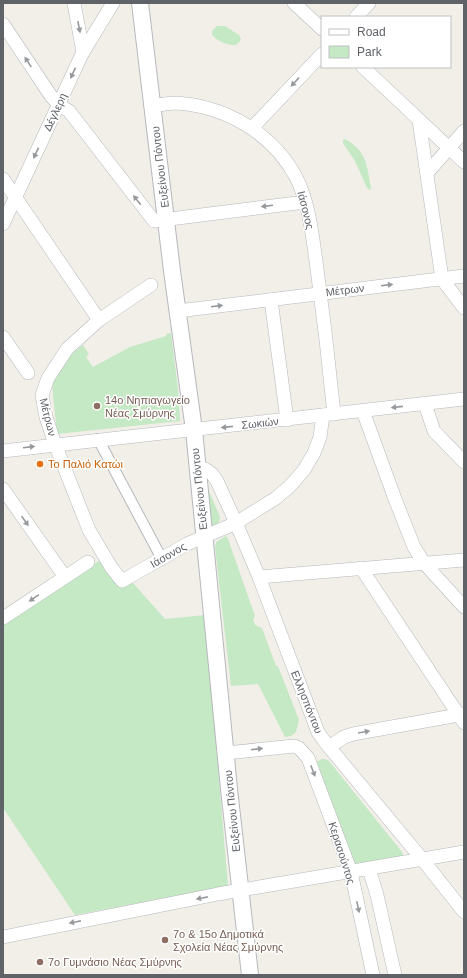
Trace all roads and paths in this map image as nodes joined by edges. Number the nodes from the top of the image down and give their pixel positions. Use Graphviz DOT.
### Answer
graph roads {
  1 [pos="74,3"];
  2 [pos="113,3"];
  3 [pos="140,3"];
  4 [pos="294,3"];
  5 [pos="369,3"];
  6 [pos="357,16"];
  7 [pos="3,24"];
  8 [pos="321,27"];
  9 [pos="83,52"];
  10 [pos="321,55"];
  11 [pos="364,68"];
  12 [pos="59,105"];
  13 [pos="152,106"];
  14 [pos="419,120"];
  15 [pos="252,128"];
  16 [pos="464,131"];
  17 [pos="449,148"];
  18 [pos="464,162"];
  19 [pos="427,173"];
  20 [pos="3,179"];
  21 [pos="16,198"];
  22 [pos="305,202"];
  23 [pos="166,219"];
  24 [pos="3,224"];
  25 [pos="464,276"];
  26 [pos="442,279"];
  27 [pos="151,285"];
  28 [pos="321,293"];
  29 [pos="271,300"];
  30 [pos="464,308"];
  31 [pos="178,311"];
  32 [pos="100,320"];
  33 [pos="3,337"];
  34 [pos="28,373"];
  35 [pos="464,399"];
  36 [pos="425,404"];
  37 [pos="364,411"];
  38 [pos="329,415"];
  39 [pos="287,420"];
  40 [pos="194,430"];
  41 [pos="98,439"];
  42 [pos="55,444"];
  43 [pos="3,451"];
  44 [pos="464,462"];
  45 [pos="197,466"];
  46 [pos="3,489"];
  47 [pos="236,523"];
  48 [pos="204,537"];
  49 [pos="162,558"];
  50 [pos="464,560"];
  51 [pos="88,562"];
  52 [pos="424,563"];
  53 [pos="361,568"];
  54 [pos="65,577"];
  55 [pos="259,577"];
  56 [pos="122,581"];
  57 [pos="464,607"];
  58 [pos="3,618"];
  59 [pos="462,717"];
  60 [pos="329,747"];
  61 [pos="226,753"];
  62 [pos="464,852"];
  63 [pos="422,859"];
  64 [pos="369,868"];
  65 [pos="351,872"];
  66 [pos="241,891"];
  67 [pos="464,912"];
  68 [pos="3,937"];
  69 [pos="250,975"];
  70 [pos="372,975"];
  71 [pos="395,975"];
  1 -- 9 [label="street, one-way"];
  2 -- 9 [label="street, Δέγλερη"];
  3 -- 13 [label="street, Ευξείνου Πόντου"];
  4 -- 8 [label="street"];
  5 -- 6 [label="street"];
  12 -- 7 [label="street, one-way"];
  9 -- 12 [label="street, Δέγλερη, one-way"];
  10 -- 15 [label="street, one-way"];
  11 -- 14 [label="street"];
  12 -- 21 [label="street, Δέγλερη, one-way"];
  23 -- 12 [label="street, one-way"];
  13 -- 15 [label="street, Ιάσονος"];
  13 -- 23 [label="street, Ευξείνου Πόντου"];
  14 -- 17 [label="street"];
  14 -- 19 [label="street"];
  15 -- 22 [label="street, Ιάσονος"];
  16 -- 17 [label="street"];
  17 -- 18 [label="street"];
  17 -- 19 [label="street"];
  19 -- 26 [label="street"];
  20 -- 21 [label="street"];
  21 -- 24 [label="street, Δέγλερη"];
  21 -- 32 [label="street"];
  22 -- 23 [label="street, one-way"];
  22 -- 28 [label="street, Ιάσονος"];
  23 -- 31 [label="street, Ευξείνου Πόντου"];
  25 -- 26 [label="street, Μέτρων"];
  28 -- 26 [label="street, Μέτρων, one-way"];
  26 -- 30 [label="street"];
  27 -- 32 [label="street, Μέτρων"];
  28 -- 29 [label="street, Μέτρων"];
  28 -- 38 [label="street, Ιάσονος"];
  31 -- 29 [label="street, Μέτρων, one-way"];
  29 -- 39 [label="street"];
  31 -- 40 [label="street, Ευξείνου Πόντου"];
  32 -- 42 [label="street, Μέτρων"];
  33 -- 34 [label="street"];
  35 -- 36 [label="street, Σωκιών"];
  36 -- 37 [label="street, Σωκιών, one-way"];
  36 -- 44 [label="street"];
  37 -- 38 [label="street, Σωκιών"];
  37 -- 52 [label="street"];
  38 -- 39 [label="street, Σωκιών"];
  38 -- 47 [label="street, Ιάσονος"];
  39 -- 40 [label="street, Σωκιών, one-way"];
  40 -- 41 [label="street, Σωκιών"];
  40 -- 45 [label="street, Ευξείνου Πόντου"];
  41 -- 42 [label="street, Σωκιών"];
  41 -- 49 [label="street"];
  43 -- 42 [label="street, Σωκιών, one-way"];
  42 -- 56 [label="street, Μέτρων"];
  45 -- 47 [label="street, Ελλησπόντου"];
  45 -- 48 [label="street, Ευξείνου Πόντου"];
  46 -- 54 [label="street, one-way"];
  47 -- 48 [label="street, Ιάσονος"];
  47 -- 55 [label="street, Ελλησπόντου"];
  48 -- 49 [label="street, Ιάσονος"];
  48 -- 61 [label="street, Ευξείνου Πόντου"];
  49 -- 56 [label="street, Ιάσονος"];
  50 -- 52 [label="street"];
  51 -- 54 [label="street"];
  52 -- 53 [label="street"];
  52 -- 57 [label="street"];
  53 -- 55 [label="street"];
  53 -- 59 [label="street"];
  54 -- 58 [label="street, one-way"];
  55 -- 60 [label="street, Ελλησπόντου"];
  60 -- 59 [label="street, one-way"];
  60 -- 63 [label="street, Ελλησπόντου"];
  61 -- 65 [label="street, Κερασούντος, one-way"];
  61 -- 66 [label="street, Ευξείνου Πόντου"];
  62 -- 63 [label="street"];
  63 -- 64 [label="street"];
  63 -- 67 [label="street, Ελλησπόντου"];
  64 -- 65 [label="street"];
  64 -- 71 [label="street, Κερασούντος"];
  65 -- 66 [label="street"];
  65 -- 70 [label="street, Κερασούντος, one-way"];
  66 -- 68 [label="street, one-way"];
  66 -- 69 [label="street, Ευξείνου Πόντου"];
}
